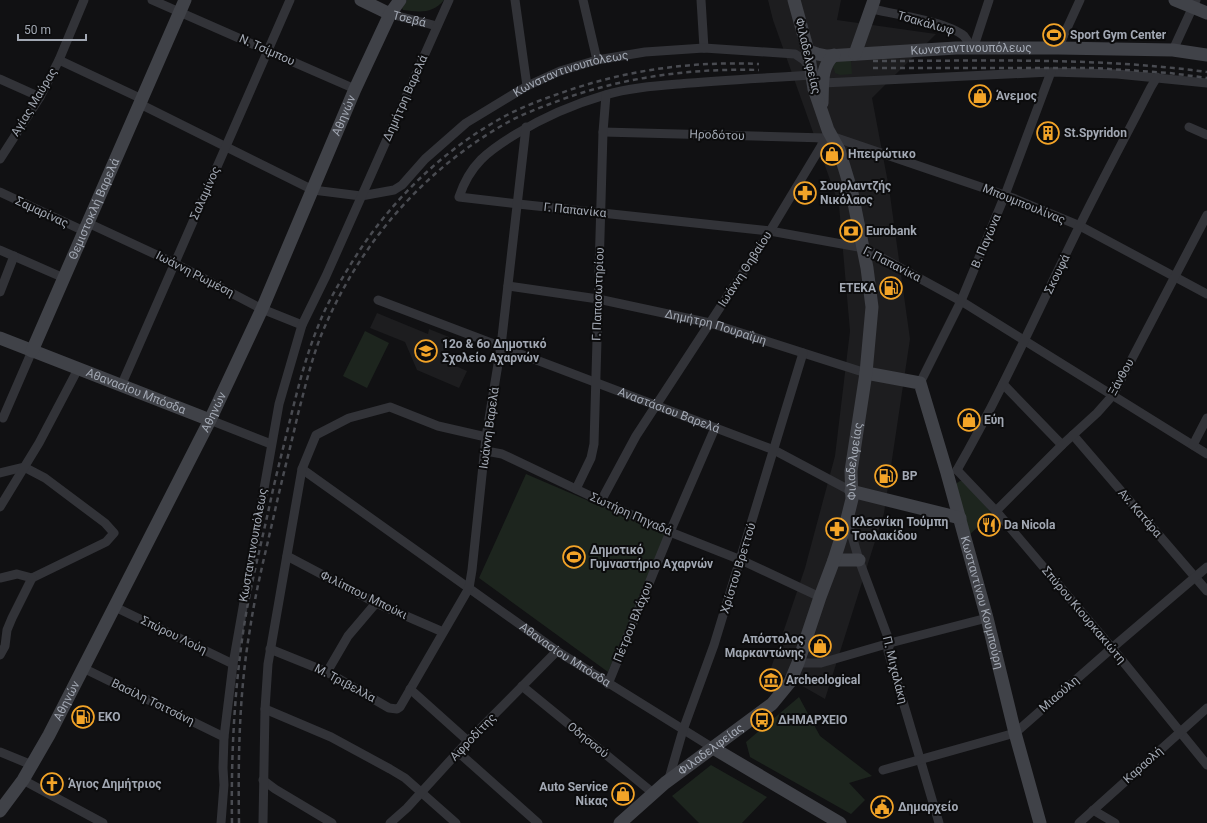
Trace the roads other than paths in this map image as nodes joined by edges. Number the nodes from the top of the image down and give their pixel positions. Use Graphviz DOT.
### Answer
graph roads {
  1 [pos="84,0"];
  2 [pos="152,0"];
  3 [pos="290,0"];
  4 [pos="361,0"];
  5 [pos="400,0"];
  6 [pos="449,0"];
  7 [pos="515,0"];
  8 [pos="583,0"];
  9 [pos="701,0"];
  10 [pos="794,0"];
  11 [pos="989,0"];
  12 [pos="1080,0"];
  13 [pos="1175,0"];
  14 [pos="873,4"];
  15 [pos="1194,4"];
  16 [pos="182,6"];
  17 [pos="1207,13"];
  18 [pos="390,14"];
  19 [pos="437,26"];
  20 [pos="704,48"];
  21 [pos="1058,48"];
  22 [pos="973,49"];
  23 [pos="268,50"];
  24 [pos="1173,50"];
  25 [pos="808,51"];
  26 [pos="855,54"];
  27 [pos="834,55"];
  28 [pos="1207,55"];
  29 [pos="59,60"];
  30 [pos="597,60"];
  31 [pos="811,72"];
  32 [pos="1051,72"];
  33 [pos="1157,77"];
  34 [pos="0,79"];
  35 [pos="823,83"];
  36 [pos="1207,83"];
  37 [pos="527,86"];
  38 [pos="355,89"];
  39 [pos="606,95"];
  40 [pos="40,97"];
  41 [pos="141,102"];
  42 [pos="822,113"];
  43 [pos="526,127"];
  44 [pos="1189,127"];
  45 [pos="603,132"];
  46 [pos="1207,135"];
  47 [pos="829,137"];
  48 [pos="3,147"];
  49 [pos="226,147"];
  50 [pos="0,159"];
  51 [pos="313,190"];
  52 [pos="0,192"];
  53 [pos="1005,195"];
  54 [pos="361,196"];
  55 [pos="518,204"];
  56 [pos="601,213"];
  57 [pos="1207,215"];
  58 [pos="1080,226"];
  59 [pos="86,227"];
  60 [pos="770,232"];
  61 [pos="864,248"];
  62 [pos="0,250"];
  63 [pos="14,256"];
  64 [pos="174,263"];
  65 [pos="1174,276"];
  66 [pos="64,278"];
  67 [pos="508,286"];
  68 [pos="0,292"];
  69 [pos="1207,294"];
  70 [pos="598,299"];
  71 [pos="378,300"];
  72 [pos="960,301"];
  73 [pos="262,308"];
  74 [pos="710,323"];
  75 [pos="302,325"];
  76 [pos="0,338"];
  77 [pos="1024,340"];
  78 [pos="501,346"];
  79 [pos="32,351"];
  80 [pos="803,353"];
  81 [pos="78,369"];
  82 [pos="866,373"];
  83 [pos="595,382"];
  84 [pos="920,383"];
  85 [pos="1003,384"];
  86 [pos="120,386"];
  87 [pos="1113,395"];
  88 [pos="656,405"];
  89 [pos="4,418"];
  90 [pos="1207,418"];
  91 [pos="210,420"];
  92 [pos="715,428"];
  93 [pos="1073,435"];
  94 [pos="486,437"];
  95 [pos="271,444"];
  96 [pos="1062,445"];
  97 [pos="1193,445"];
  98 [pos="774,450"];
  99 [pos="486,451"];
  100 [pos="1207,454"];
  101 [pos="24,467"];
  102 [pos="302,469"];
  103 [pos="952,472"];
  104 [pos="0,473"];
  105 [pos="576,489"];
  106 [pos="851,491"];
  107 [pos="601,501"];
  108 [pos="0,507"];
  109 [pos="996,510"];
  110 [pos="960,518"];
  111 [pos="847,519"];
  112 [pos="670,532"];
  113 [pos="287,556"];
  114 [pos="741,560"];
  115 [pos="834,560"];
  116 [pos="859,560"];
  117 [pos="1207,567"];
  118 [pos="1195,577"];
  119 [pos="0,578"];
  120 [pos="32,578"];
  121 [pos="469,588"];
  122 [pos="1207,591"];
  123 [pos="820,597"];
  124 [pos="376,603"];
  125 [pos="115,607"];
  126 [pos="987,618"];
  127 [pos="443,632"];
  128 [pos="890,643"];
  129 [pos="1112,648"];
  130 [pos="270,650"];
  131 [pos="557,651"];
  132 [pos="0,655"];
  133 [pos="798,663"];
  134 [pos="233,664"];
  135 [pos="83,668"];
  136 [pos="327,672"];
  137 [pos="608,684"];
  138 [pos="522,686"];
  139 [pos="410,689"];
  140 [pos="1207,708"];
  141 [pos="265,709"];
  142 [pos="396,709"];
  143 [pos="683,730"];
  144 [pos="1180,732"];
  145 [pos="1015,733"];
  146 [pos="224,737"];
  147 [pos="468,741"];
  148 [pos="713,748"];
  149 [pos="0,752"];
  150 [pos="458,752"];
  151 [pos="920,760"];
  152 [pos="1207,764"];
  153 [pos="32,765"];
  154 [pos="883,770"];
  155 [pos="23,780"];
  156 [pos="263,780"];
  157 [pos="668,782"];
  158 [pos="421,793"];
  159 [pos="654,793"];
  160 [pos="0,810"];
  161 [pos="1093,810"];
  162 [pos="103,823"];
  163 [pos="221,823"];
  164 [pos="263,823"];
  165 [pos="332,823"];
  166 [pos="390,823"];
  167 [pos="456,823"];
  168 [pos="538,823"];
  169 [pos="620,823"];
  170 [pos="840,823"];
  171 [pos="939,823"];
  172 [pos="1040,823"];
  173 [pos="1078,823"];
  174 [pos="1115,823"];
  1 -- 29 [label="street, Αγίας Μαύρας"];
  2 -- 16 [label="street, N. Τσίμπου"];
  3 -- 23 [label="street, Σαλαμίνος"];
  4 -- 18 [label="main road, Τσεβά"];
  5 -- 18 [label="main road, Αθηνών"];
  6 -- 19 [label="street, Δημήτρη Βαρελά"];
  7 -- 37 [label="street"];
  8 -- 30 [label="street"];
  9 -- 20 [label="street"];
  10 -- 25 [label="main road, Φιλαδελφείας"];
  11 -- 22 [label="street"];
  12 -- 21 [label="street"];
  13 -- 15 [label="main road"];
  14 -- 22 [label="street, Τσακάλωφ"];
  14 -- 26 [label="main road"];
  15 -- 17 [label="main road"];
  15 -- 24 [label="street"];
  16 -- 23 [label="street, N. Τσίμπου"];
  16 -- 41 [label="main road, Θεμιστοκλή Βαρελά"];
  18 -- 19 [label="street, Τσεβά"];
  18 -- 38 [label="main road, Αθηνών"];
  19 -- 54 [label="street, Δημήτρη Βαρελά"];
  20 -- 30 [label="street, Κωνσταντινουπόλεως"];
  20 -- 31 [label="street, Κωνσταντινουπόλεως"];
  21 -- 22 [label="main road, Κωνσταντινουπόλεως"];
  21 -- 24 [label="main road, Κωνσταντινουπόλεως"];
  22 -- 26 [label="main road, Κωνσταντινουπόλεως"];
  23 -- 38 [label="street, N. Τσίμπου"];
  23 -- 49 [label="street, Σαλαμίνος"];
  24 -- 28 [label="main road, Κωνσταντινουπόλεως"];
  25 -- 27 [label="main road, Κωνσταντινουπόλεως"];
  25 -- 31 [label="main road, Φιλαδελφείας"];
  26 -- 27 [label="main road, Κωνσταντινουπόλεως"];
  27 -- 35 [label="main road, Φιλαδελφείας"];
  29 -- 40 [label="street, Αγίας Μαύρας"];
  29 -- 41 [label="street, Κωνσταντινουπόλεως"];
  30 -- 37 [label="street, Κωνσταντινουπόλεως"];
  31 -- 39 [label="street"];
  31 -- 42 [label="main road, Φιλαδελφείας"];
  32 -- 33 [label="street, Κωνσταντινουπόλεως"];
  32 -- 35 [label="street, Κωνσταντινουπόλεως"];
  32 -- 53 [label="street, Β. Παγώνα"];
  33 -- 36 [label="street, Κωνσταντινουπόλεως"];
  33 -- 58 [label="street, Σκουφά"];
  34 -- 40 [label="street"];
  35 -- 42 [label="main road, Φιλαδελφείας"];
  37 -- 54 [label="street, Κωνσταντινουπόλεως"];
  38 -- 51 [label="main road, Αθηνών"];
  39 -- 43 [label="street"];
  39 -- 45 [label="street, Γ. Παπασωτηρίου"];
  40 -- 48 [label="street, Αγίας Μαύρας"];
  41 -- 49 [label="street, Κωνσταντινουπόλεως"];
  41 -- 59 [label="main road, Θεμιστοκλή Βαρελά"];
  42 -- 47 [label="main road, Φιλαδελφείας"];
  43 -- 55 [label="street, Ιωάννη Βαρελά"];
  43 -- 55 [label="street, Γ. Παπανίκα"];
  44 -- 46 [label="street"];
  45 -- 47 [label="street, Ηροδότου"];
  45 -- 56 [label="street, Γ. Παπασωτηρίου"];
  47 -- 53 [label="street, Μπουμπουλίνας"];
  47 -- 60 [label="street, Ιωάννη Θηβαίου"];
  47 -- 61 [label="main road, Φιλαδελφείας"];
  48 -- 50 [label="street, Αγίας Μαύρας"];
  49 -- 51 [label="street, Κωνσταντινουπόλεως"];
  49 -- 64 [label="street, Σαλαμίνος"];
  51 -- 54 [label="street, Κωνσταντινουπόλεως"];
  51 -- 73 [label="main road, Αθηνών"];
  52 -- 59 [label="street, Σαμαρίνας"];
  53 -- 58 [label="street, Μπουμπουλίνας"];
  53 -- 72 [label="street, Β. Παγώνα"];
  54 -- 75 [label="street"];
  55 -- 56 [label="street, Γ. Παπανίκα"];
  55 -- 67 [label="street, Ιωάννη Βαρελά"];
  56 -- 60 [label="street, Γ. Παπανίκα"];
  56 -- 70 [label="street, Γ. Παπασωτηρίου"];
  57 -- 65 [label="street, Ξάνθου"];
  58 -- 65 [label="street, Μπουμπουλίνας"];
  58 -- 77 [label="street, Σκουφά"];
  59 -- 64 [label="street, Ιωάννη Ρωμέση"];
  59 -- 66 [label="main road, Θεμιστοκλή Βαρελά"];
  60 -- 61 [label="street, Γ. Παπανίκα"];
  60 -- 74 [label="street, Ιωάννη Θηβαίου"];
  61 -- 72 [label="street, Γ. Παπανίκα"];
  61 -- 82 [label="main road, Φιλαδελφείας"];
  62 -- 63 [label="street"];
  63 -- 66 [label="street"];
  63 -- 68 [label="street"];
  64 -- 73 [label="street, Ιωάννη Ρωμέση"];
  64 -- 86 [label="street, Σαλαμίνος"];
  65 -- 69 [label="street, Μπουμπουλίνας"];
  65 -- 87 [label="street, Ξάνθου"];
  66 -- 79 [label="main road, Θεμιστοκλή Βαρελά"];
  67 -- 70 [label="street, Δημήτρη Πουραΐμη"];
  67 -- 78 [label="street, Ιωάννη Βαρελά"];
  70 -- 74 [label="street, Δημήτρη Πουραΐμη"];
  70 -- 83 [label="street, Γ. Παπασωτηρίου"];
  71 -- 78 [label="street, Αναστάσιου Βαρελά"];
  72 -- 77 [label="street, Γ. Παπανίκα"];
  72 -- 84 [label="street, Β. Παγώνα"];
  73 -- 75 [label="street, Ιωάννη Ρωμέση"];
  73 -- 91 [label="main road, Αθηνών"];
  74 -- 80 [label="street, Δημήτρη Πουραΐμη"];
  74 -- 88 [label="street, Ιωάννη Θηβαίου"];
  75 -- 95 [label="street, Κωσταντινουπόλεως"];
  76 -- 79 [label="main road, Αθανασίου Μπόσδα"];
  77 -- 85 [label="street, Σκουφά"];
  77 -- 87 [label="street, Γ. Παπανίκα"];
  78 -- 83 [label="street, Αναστάσιου Βαρελά"];
  78 -- 94 [label="street, Ιωάννη Βαρελά"];
  79 -- 81 [label="main road, Αθανασίου Μπόσδα"];
  79 -- 89 [label="street, Θεμιστοκλή Βαρελά"];
  80 -- 82 [label="street, Δημήτρη Πουραΐμη"];
  80 -- 98 [label="street, Χρίστου Βρεττού"];
  81 -- 86 [label="main road, Αθανασίου Μπόσδα"];
  81 -- 101 [label="street"];
  82 -- 84 [label="main road, Δημήτρη Πουραΐμη"];
  82 -- 106 [label="main road, Φιλαδελφείας"];
  83 -- 88 [label="street, Αναστάσιου Βαρελά"];
  83 -- 105 [label="street, Γ. Παπασωτηρίου"];
  84 -- 103 [label="main road, Κωσταντίνου Κουμπούρη"];
  85 -- 96 [label="street"];
  85 -- 103 [label="street, Σκουφά"];
  86 -- 91 [label="main road, Αθανασίου Μπόσδα"];
  87 -- 93 [label="street, Ξάνθου"];
  87 -- 97 [label="street, Γ. Παπανίκα"];
  88 -- 92 [label="street, Αναστάσιου Βαρελά"];
  88 -- 107 [label="street, Ιωάννη Θηβαίου"];
  90 -- 97 [label="street"];
  91 -- 95 [label="street, Αθανασίου Μπόσδα"];
  91 -- 125 [label="main road, Αθηνών"];
  92 -- 98 [label="street, Αναστάσιου Βαρελά"];
  92 -- 112 [label="street, Πέτρου Βλάχου"];
  93 -- 96 [label="street, Ξάνθου"];
  93 -- 118 [label="street, Αν. Κατάρα"];
  94 -- 99 [label="street, Ιωάννη Βαρελά"];
  94 -- 102 [label="street"];
  95 -- 134 [label="street, Κωσταντινουπόλεως"];
  96 -- 109 [label="street, Ξάνθου"];
  97 -- 100 [label="street, Γ. Παπανίκα"];
  98 -- 106 [label="street, Αναστάσιου Βαρελά"];
  98 -- 114 [label="street, Χρίστου Βρεττού"];
  99 -- 105 [label="street, Σωτήρη Πηγαδά"];
  99 -- 121 [label="street, Ιωάννη Βαρελά"];
  101 -- 104 [label="street"];
  101 -- 108 [label="street"];
  101 -- 120 [label="street"];
  102 -- 113 [label="street"];
  102 -- 121 [label="street, Αθανασίου Μπόσδα"];
  103 -- 109 [label="street, Σπύρου Κιουρκακιώτη"];
  103 -- 110 [label="main road, Κωσταντίνου Κουμπούρη"];
  105 -- 107 [label="street, Σωτήρη Πηγαδά"];
  106 -- 110 [label="main road, Αναστάσιου Βαρελά"];
  106 -- 111 [label="main road, Φιλαδελφείας"];
  107 -- 112 [label="street, Σωτήρη Πηγαδά"];
  109 -- 129 [label="street, Σπύρου Κιουρκακιώτη"];
  110 -- 126 [label="main road, Κωσταντίνου Κουμπούρη"];
  111 -- 115 [label="main road, Φιλαδελφείας"];
  111 -- 116 [label="street, Π. Μιχαλάκη"];
  112 -- 114 [label="street, Σωτήρη Πηγαδά"];
  112 -- 137 [label="street, Πέτρου Βλάχου"];
  113 -- 124 [label="street, Φιλίππου Μπούκι"];
  113 -- 130 [label="street"];
  114 -- 123 [label="street, Σωτήρη Πηγαδά"];
  114 -- 143 [label="street, Χρίστου Βρεττού"];
  115 -- 116 [label="main road"];
  115 -- 123 [label="main road, Φιλαδελφείας"];
  116 -- 128 [label="street, Π. Μιχαλάκη"];
  117 -- 118 [label="street, Μιαούλη"];
  118 -- 122 [label="street, Αν. Κατάρα"];
  118 -- 129 [label="street, Μιαούλη"];
  119 -- 120 [label="street"];
  120 -- 132 [label="street"];
  121 -- 127 [label="street, Ιωάννη Βαρελά"];
  121 -- 131 [label="street, Αθανασίου Μπόσδα"];
  123 -- 133 [label="main road, Φιλαδελφείας"];
  124 -- 127 [label="street, Φιλίππου Μπούκι"];
  124 -- 136 [label="street"];
  125 -- 134 [label="street, Σπύρου Λούη"];
  125 -- 135 [label="main road, Αθηνών"];
  126 -- 128 [label="street"];
  126 -- 145 [label="main road, Κωσταντίνου Κουμπούρη"];
  127 -- 139 [label="street, Ιωάννη Βαρελά"];
  128 -- 133 [label="street"];
  128 -- 151 [label="street, Π. Μιχαλάκη"];
  129 -- 144 [label="street, Σπύρου Κιουρκακιώτη"];
  129 -- 145 [label="street, Μιαούλη"];
  130 -- 136 [label="street, Μ. Τριβελλα"];
  130 -- 141 [label="street"];
  131 -- 137 [label="street, Αθανασίου Μπόσδα"];
  131 -- 138 [label="street, Αφροδίτης"];
  133 -- 148 [label="main road, Φιλαδελφείας"];
  134 -- 146 [label="street, Κωσταντινουπόλεως"];
  135 -- 146 [label="street, Βασίλη Τσιτσάνη"];
  135 -- 153 [label="main road, Αθηνών"];
  136 -- 142 [label="street, Μ. Τριβελλα"];
  137 -- 143 [label="street, Αθανασίου Μπόσδα"];
  138 -- 147 [label="street, Αφροδίτης"];
  138 -- 159 [label="street, Οδησσού"];
  139 -- 142 [label="street, Ιωάννη Βαρελά"];
  139 -- 147 [label="street"];
  140 -- 144 [label="street, Καραολή"];
  141 -- 156 [label="street"];
  141 -- 158 [label="street"];
  143 -- 148 [label="street, Αθανασίου Μπόσδα"];
  143 -- 157 [label="street, Χρίστου Βρεττού"];
  144 -- 152 [label="street, Σπύρου Κιουρκακιώτη"];
  144 -- 161 [label="street, Καραολή"];
  145 -- 151 [label="street, Μιαούλη"];
  145 -- 172 [label="main road, Κωσταντίνου Κουμπούρη"];
  146 -- 163 [label="street, Κωσταντινουπόλεως"];
  147 -- 150 [label="street, Αφροδίτης"];
  148 -- 157 [label="main road, Φιλαδελφείας"];
  148 -- 170 [label="main road, Αθανασίου Μπόσδα"];
  149 -- 153 [label="street"];
  150 -- 158 [label="street, Αφροδίτης"];
  150 -- 168 [label="street"];
  151 -- 154 [label="street, Μιαούλη"];
  151 -- 171 [label="street, Π. Μιχαλάκη"];
  153 -- 155 [label="main road, Αθηνών"];
  155 -- 160 [label="main road, Αθηνών"];
  155 -- 162 [label="street"];
  156 -- 164 [label="street"];
  156 -- 165 [label="street"];
  157 -- 159 [label="main road, Φιλαδελφείας"];
  158 -- 166 [label="street, Αφροδίτης"];
  158 -- 167 [label="street"];
  159 -- 169 [label="main road, Φιλαδελφείας"];
  161 -- 173 [label="street, Καραολή"];
  161 -- 174 [label="street"];
}
